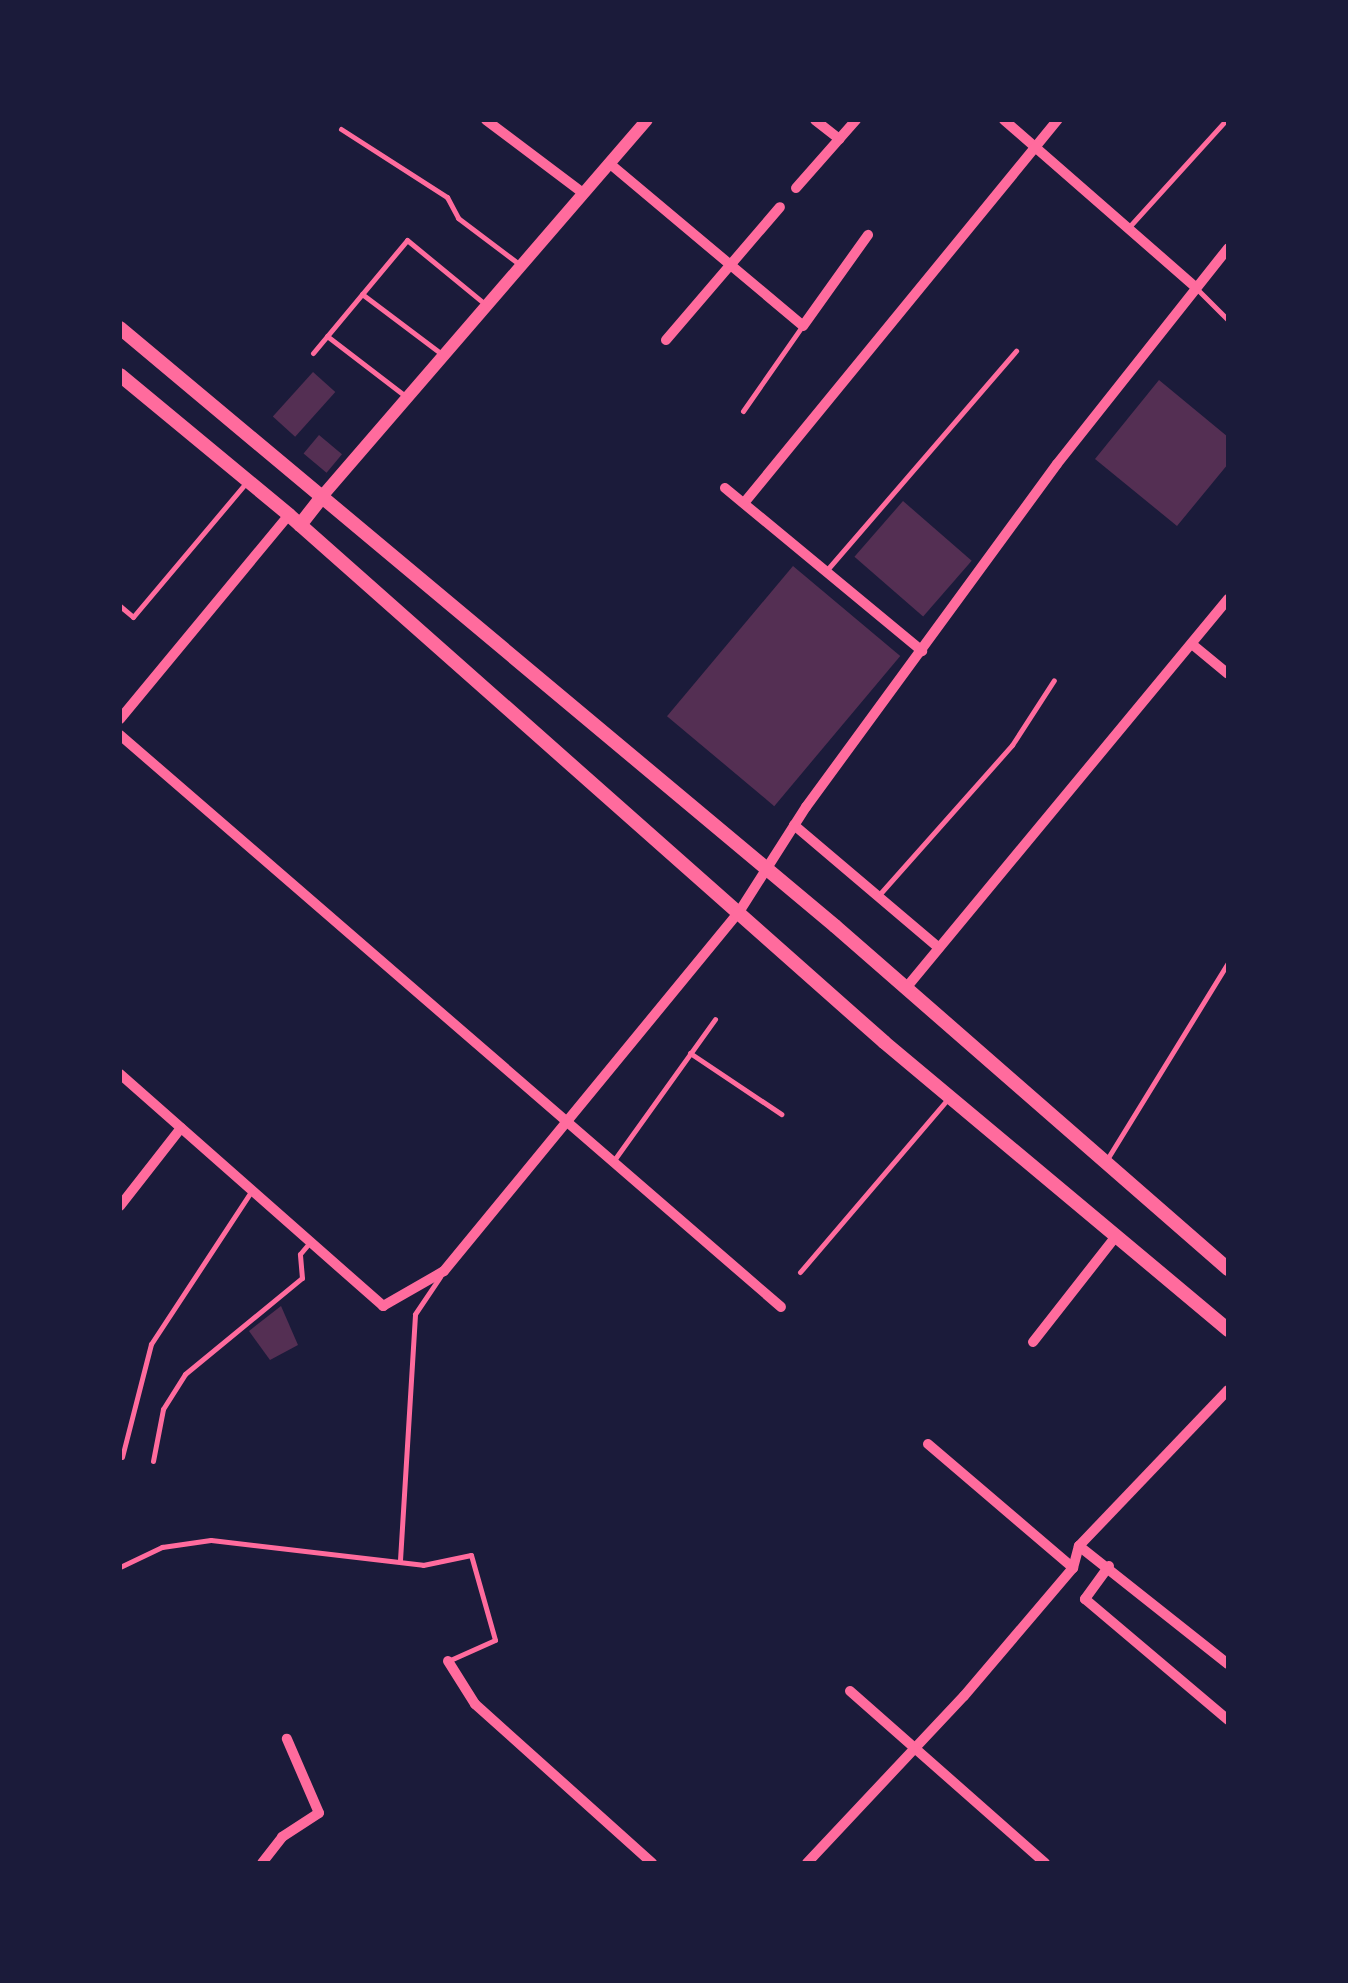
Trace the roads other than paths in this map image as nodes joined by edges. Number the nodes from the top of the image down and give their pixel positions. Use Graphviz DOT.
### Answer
graph roads {
  1 [pos="486,120"];
  2 [pos="647,120"];
  3 [pos="815,120"];
  4 [pos="856,120"];
  5 [pos="1004,120"];
  6 [pos="1057,120"];
  7 [pos="1226,120"];
  8 [pos="340,129"];
  9 [pos="839,139"];
  10 [pos="1033,145"];
  11 [pos="609,163"];
  12 [pos="796,188"];
  13 [pos="583,193"];
  14 [pos="780,207"];
  15 [pos="1129,228"];
  16 [pos="868,235"];
  17 [pos="1228,248"];
  18 [pos="730,264"];
  19 [pos="521,266"];
  20 [pos="1194,286"];
  21 [pos="362,294"];
  22 [pos="487,306"];
  23 [pos="1228,320"];
  24 [pos="803,326"];
  25 [pos="120,328"];
  26 [pos="326,336"];
  27 [pos="666,340"];
  28 [pos="1016,351"];
  29 [pos="313,353"];
  30 [pos="444,356"];
  31 [pos="120,375"];
  32 [pos="408,398"];
  33 [pos="743,411"];
  34 [pos="248,481"];
  35 [pos="725,488"];
  36 [pos="324,494"];
  37 [pos="744,503"];
  38 [pos="294,520"];
  39 [pos="826,572"];
  40 [pos="1228,599"];
  41 [pos="120,606"];
  42 [pos="1193,645"];
  43 [pos="922,651"];
  44 [pos="1228,674"];
  45 [pos="1054,680"];
  46 [pos="120,718"];
  47 [pos="120,735"];
  48 [pos="794,825"];
  49 [pos="762,871"];
  50 [pos="878,896"];
  51 [pos="739,912"];
  52 [pos="938,948"];
  53 [pos="1228,963"];
  54 [pos="906,988"];
  55 [pos="715,1019"];
  56 [pos="690,1053"];
  57 [pos="120,1074"];
  58 [pos="950,1096"];
  59 [pos="781,1114"];
  60 [pos="566,1123"];
  61 [pos="181,1128"];
  62 [pos="1105,1163"];
  63 [pos="611,1166"];
  64 [pos="252,1190"];
  65 [pos="120,1206"];
  66 [pos="1116,1236"];
  67 [pos="310,1242"];
  68 [pos="1225,1261"];
  69 [pos="444,1271"];
  70 [pos="800,1272"];
  71 [pos="781,1308"];
  72 [pos="1228,1330"];
  73 [pos="1033,1342"];
  74 [pos="1228,1390"];
  75 [pos="928,1444"];
  76 [pos="122,1457"];
  77 [pos="153,1462"];
  78 [pos="1079,1546"];
  79 [pos="400,1560"];
  80 [pos="1109,1566"];
  81 [pos="120,1567"];
  82 [pos="1072,1568"];
  83 [pos="448,1662"];
  84 [pos="1228,1664"];
  85 [pos="850,1691"];
  86 [pos="1228,1720"];
  87 [pos="286,1739"];
  88 [pos="915,1748"];
  89 [pos="262,1863"];
  90 [pos="652,1863"];
  91 [pos="806,1863"];
  92 [pos="1046,1863"];
  1 -- 13 [label="street"];
  2 -- 11 [label="street"];
  3 -- 9 [label="street"];
  4 -- 9 [label="street"];
  5 -- 10 [label="street"];
  6 -- 10 [label="street"];
  7 -- 15 [label="lane"];
  8 -- 19 [label="lane"];
  9 -- 12 [label="street"];
  10 -- 15 [label="street"];
  10 -- 37 [label="street"];
  11 -- 13 [label="street"];
  11 -- 18 [label="street"];
  13 -- 19 [label="street"];
  14 -- 18 [label="street"];
  15 -- 20 [label="street"];
  16 -- 24 [label="street"];
  17 -- 20 [label="street"];
  18 -- 24 [label="street"];
  18 -- 27 [label="street"];
  19 -- 22 [label="street"];
  20 -- 23 [label="lane"];
  20 -- 43 [label="street"];
  21 -- 22 [label="lane"];
  21 -- 26 [label="lane"];
  21 -- 30 [label="lane"];
  22 -- 30 [label="street"];
  24 -- 33 [label="lane"];
  25 -- 36 [label="main road"];
  26 -- 29 [label="lane"];
  26 -- 32 [label="lane"];
  28 -- 39 [label="lane"];
  30 -- 32 [label="street"];
  31 -- 34 [label="main road"];
  32 -- 36 [label="street"];
  34 -- 38 [label="main road"];
  34 -- 41 [label="lane"];
  35 -- 37 [label="street"];
  36 -- 38 [label="main road"];
  36 -- 49 [label="main road"];
  37 -- 39 [label="street"];
  38 -- 46 [label="street"];
  38 -- 51 [label="main road"];
  39 -- 43 [label="street"];
  40 -- 42 [label="street"];
  42 -- 44 [label="street"];
  42 -- 52 [label="street"];
  43 -- 48 [label="street"];
  45 -- 50 [label="lane"];
  47 -- 60 [label="street"];
  48 -- 49 [label="street"];
  48 -- 50 [label="street"];
  49 -- 51 [label="street"];
  49 -- 54 [label="main road"];
  50 -- 52 [label="street"];
  51 -- 58 [label="main road"];
  51 -- 60 [label="street"];
  52 -- 54 [label="street"];
  53 -- 62 [label="lane"];
  54 -- 62 [label="main road"];
  55 -- 56 [label="lane"];
  56 -- 59 [label="lane"];
  56 -- 63 [label="lane"];
  57 -- 61 [label="street"];
  58 -- 66 [label="main road"];
  58 -- 70 [label="lane"];
  60 -- 63 [label="street"];
  60 -- 69 [label="street"];
  61 -- 64 [label="street"];
  61 -- 65 [label="street"];
  62 -- 68 [label="main road"];
  63 -- 71 [label="street"];
  64 -- 67 [label="street"];
  64 -- 76 [label="lane"];
  66 -- 72 [label="main road"];
  66 -- 73 [label="street"];
  67 -- 69 [label="street"];
  67 -- 77 [label="lane"];
  69 -- 79 [label="lane"];
  74 -- 78 [label="street"];
  75 -- 82 [label="street"];
  78 -- 80 [label="street"];
  78 -- 82 [label="street"];
  79 -- 81 [label="lane"];
  79 -- 83 [label="lane"];
  80 -- 84 [label="street"];
  80 -- 86 [label="street"];
  82 -- 88 [label="street"];
  83 -- 90 [label="street"];
  85 -- 88 [label="street"];
  87 -- 89 [label="street"];
  88 -- 91 [label="street"];
  88 -- 92 [label="street"];
}
